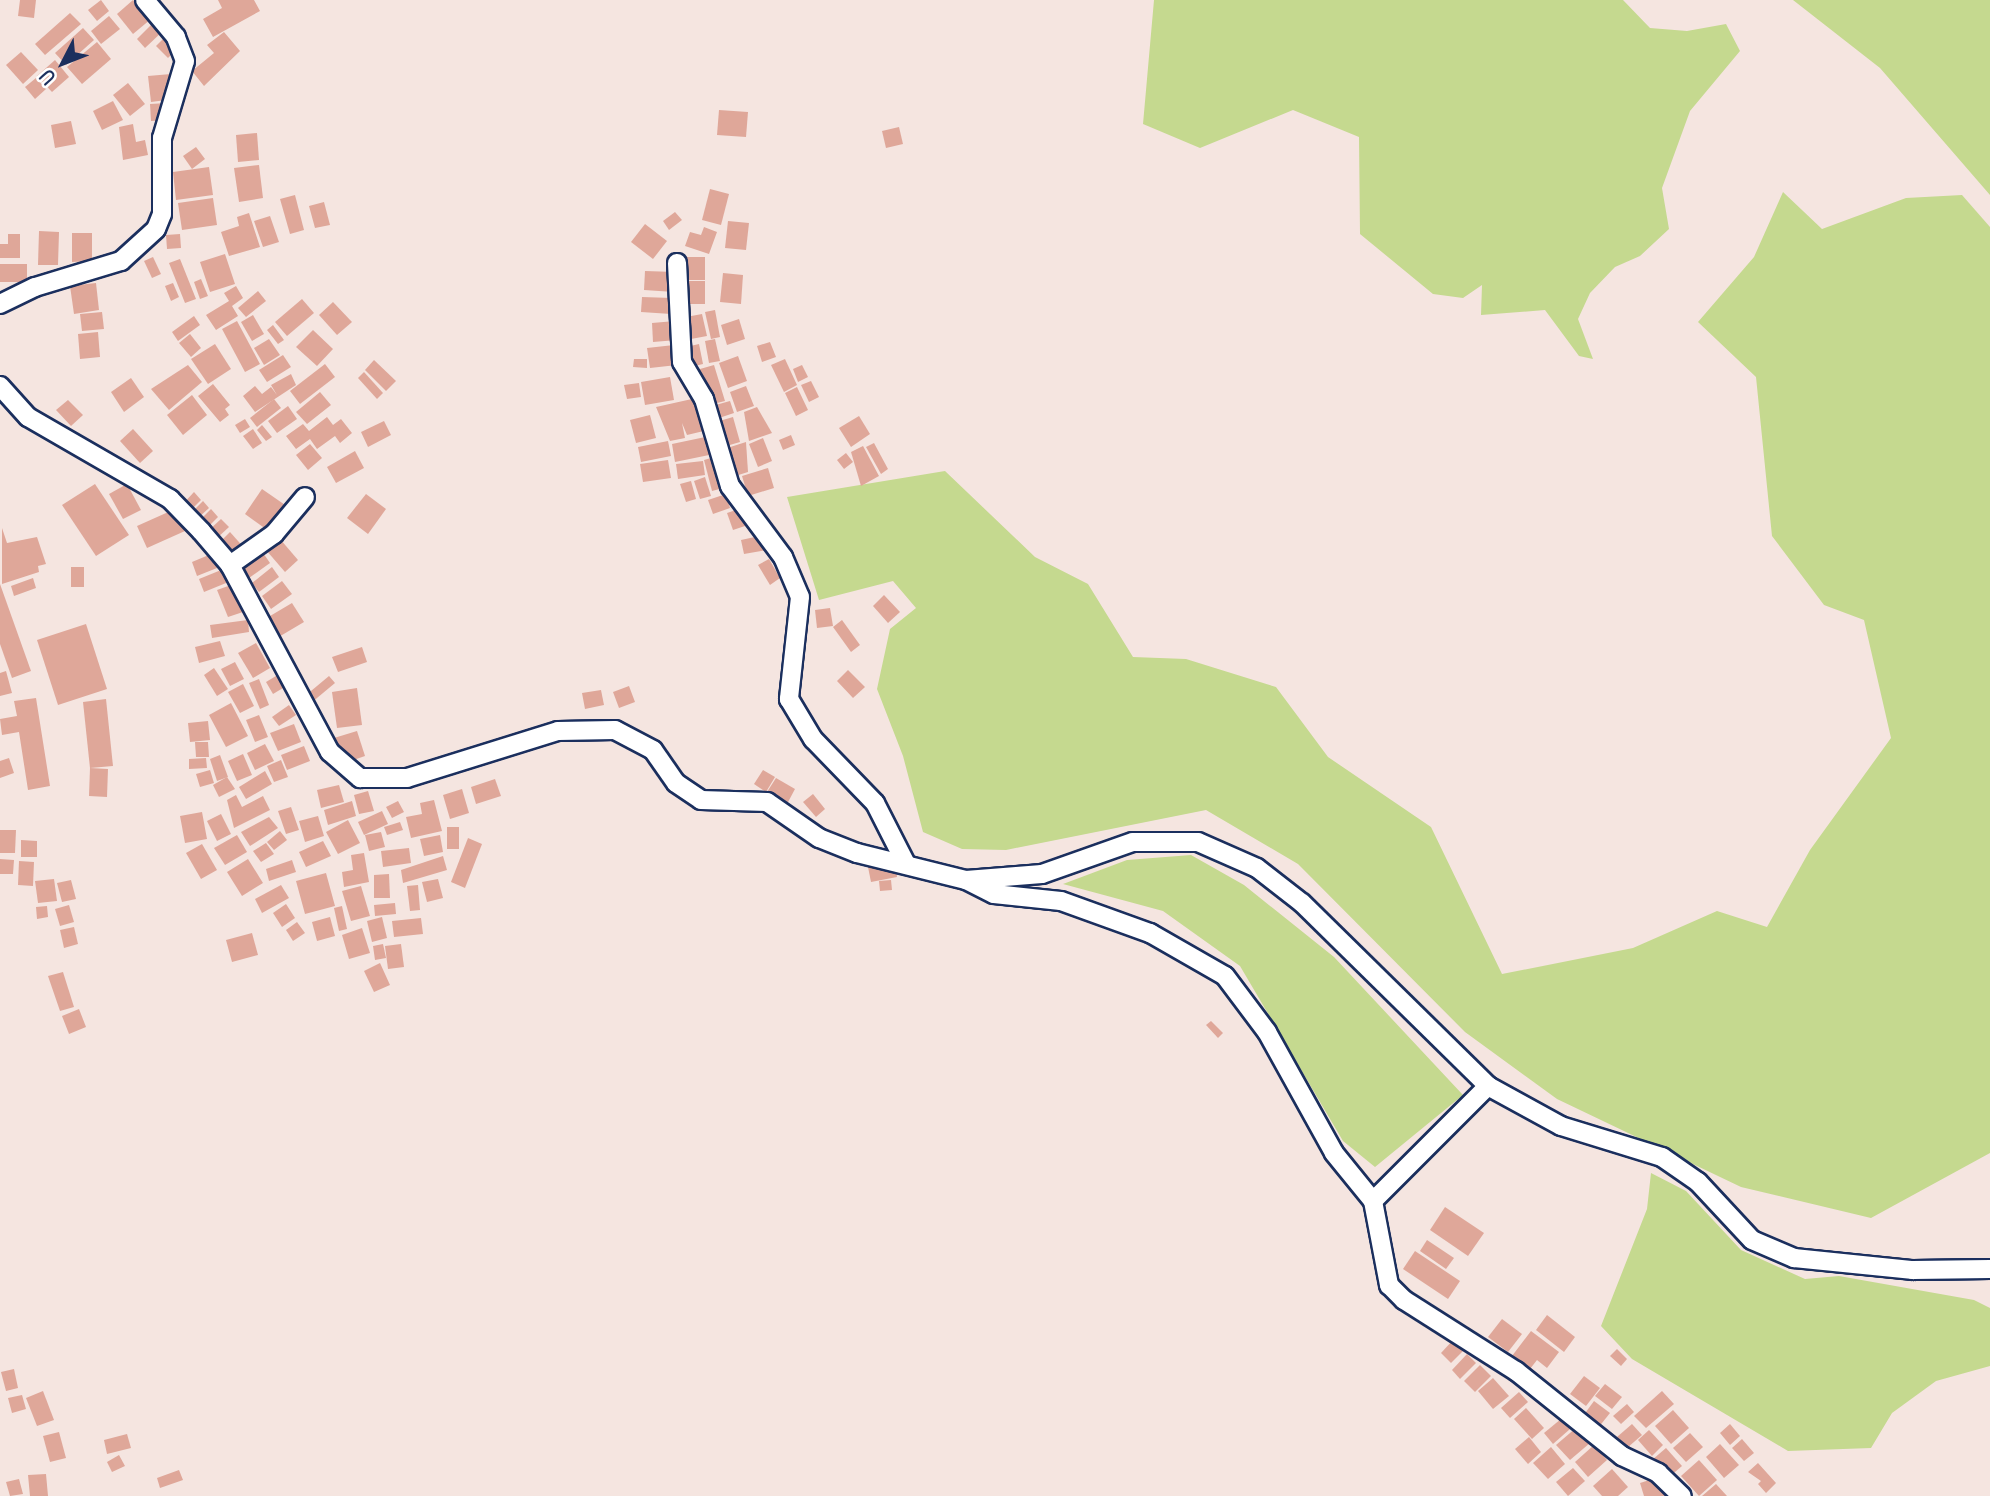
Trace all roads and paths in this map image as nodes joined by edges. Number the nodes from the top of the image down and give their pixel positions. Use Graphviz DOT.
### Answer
graph roads {
  1 [pos="145,0"];
  2 [pos="677,262"];
  3 [pos="0,304"];
  4 [pos="0,386"];
  5 [pos="305,497"];
  6 [pos="230,565"];
  7 [pos="905,862"];
  8 [pos="966,880"];
  9 [pos="1488,1086"];
  10 [pos="1373,1201"];
  11 [pos="1990,1269"];
  12 [pos="1682,1496"];
  1 -- 3 [label="street"];
  2 -- 7 [label="street"];
  4 -- 6 [label="street"];
  5 -- 6 [label="street"];
  6 -- 7 [label="street"];
  7 -- 8 [label="street"];
  8 -- 9 [label="street"];
  8 -- 10 [label="street"];
  9 -- 10 [label="street"];
  9 -- 11 [label="street"];
  10 -- 12 [label="street"];
}
